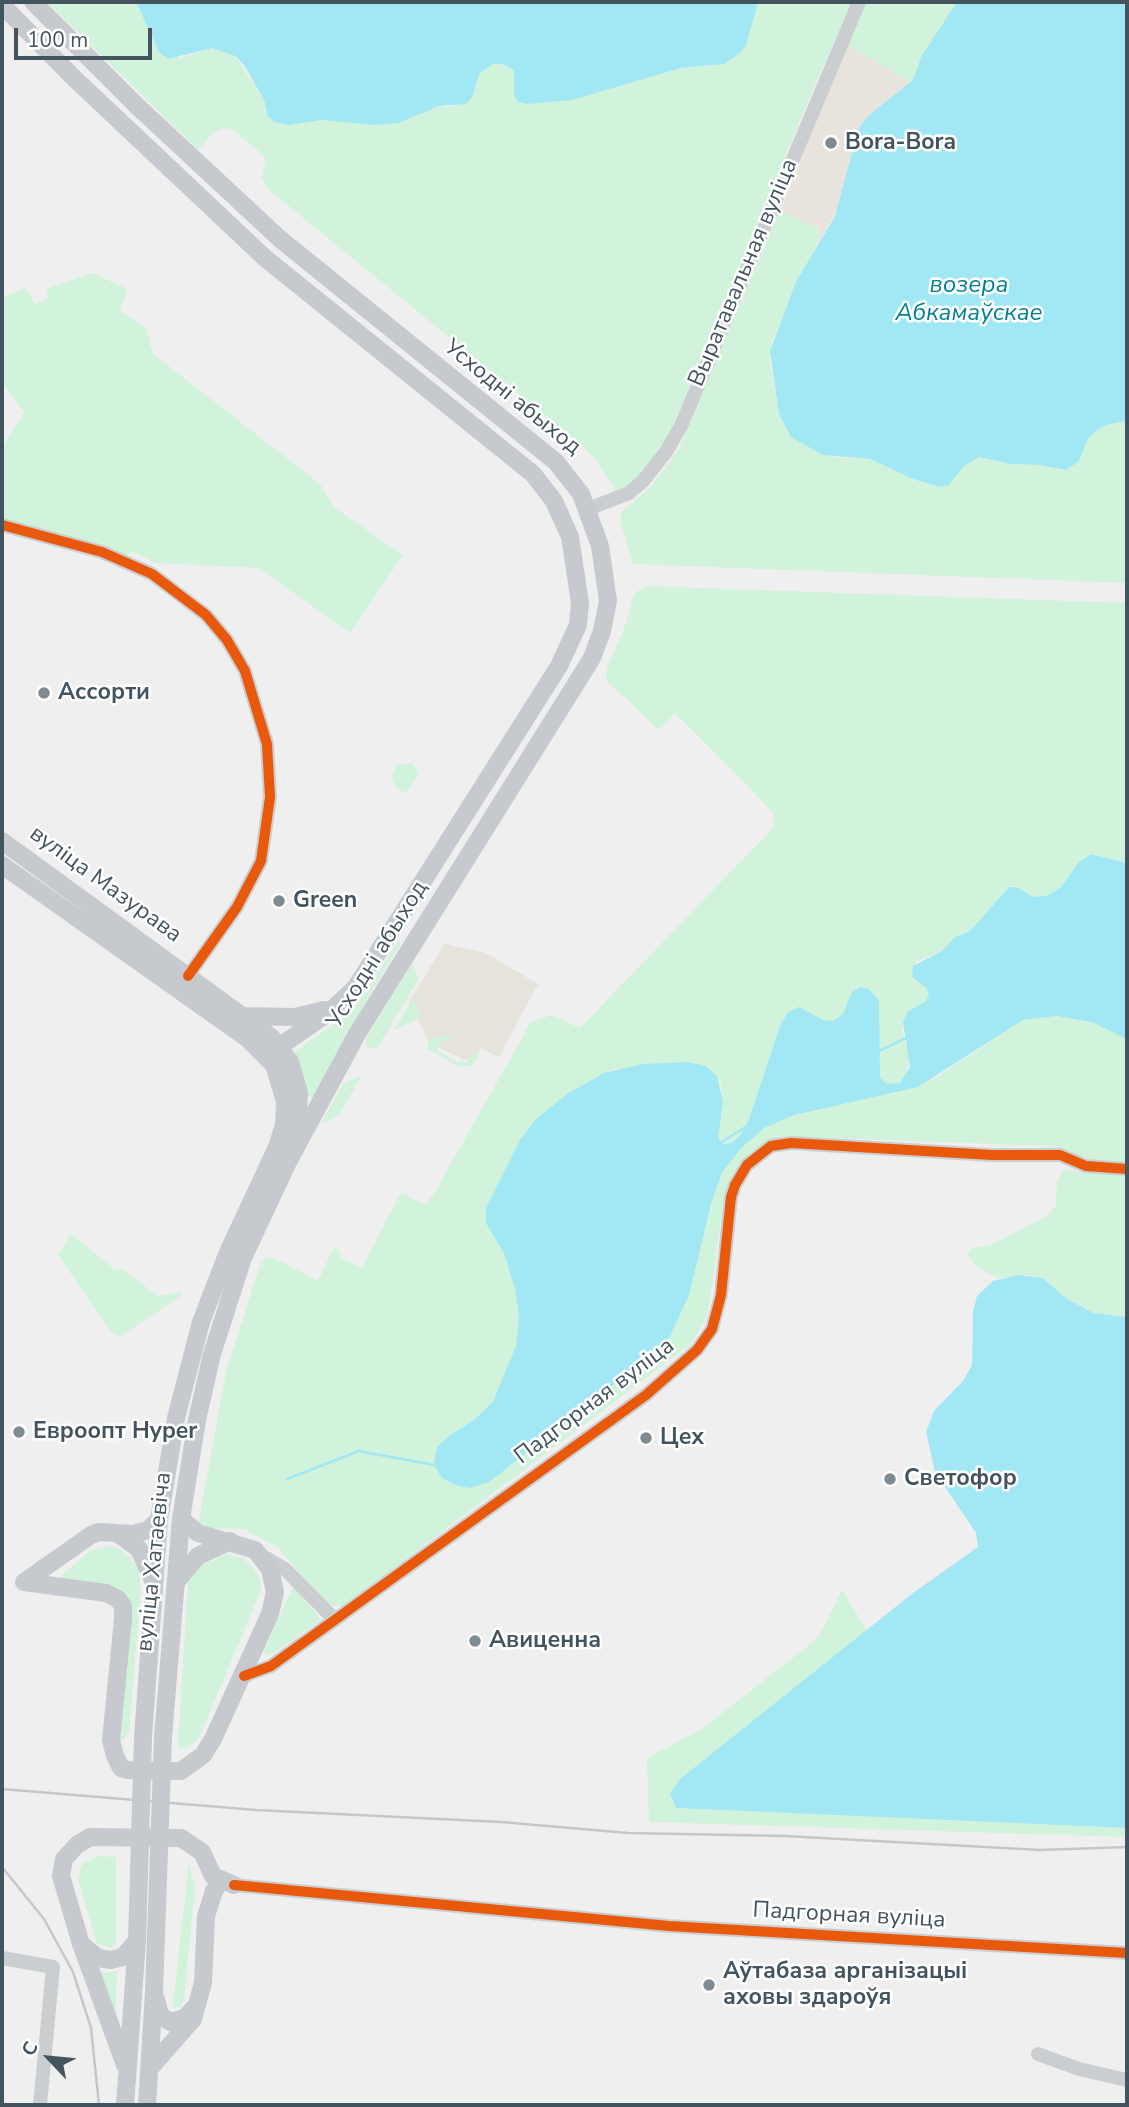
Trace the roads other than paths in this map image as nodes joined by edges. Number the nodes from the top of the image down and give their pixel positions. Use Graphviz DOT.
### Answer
graph roads {
  1 [pos="33,2"];
  2 [pos="859,2"];
  3 [pos="2,5"];
  4 [pos="589,509"];
  5 [pos="2,525"];
  6 [pos="2,841"];
  7 [pos="2,864"];
  8 [pos="403,913"];
  9 [pos="424,925"];
  10 [pos="183,983"];
  11 [pos="340,1003"];
  12 [pos="244,1016"];
  13 [pos="280,1046"];
  14 [pos="274,1065"];
  15 [pos="288,1163"];
  16 [pos="1127,1169"];
  17 [pos="159,1520"];
  18 [pos="181,1520"];
  19 [pos="117,1533"];
  20 [pos="231,1541"];
  21 [pos="261,1555"];
  22 [pos="154,1584"];
  23 [pos="174,1585"];
  24 [pos="335,1620"];
  25 [pos="244,1676"];
  26 [pos="227,1883"];
  27 [pos="137,1941"];
  28 [pos="81,1944"];
  29 [pos="1127,1953"];
  30 [pos="2,1958"];
  31 [pos="154,1992"];
  32 [pos="201,1998"];
  33 [pos="1038,2054"];
  34 [pos="150,2068"];
  35 [pos="128,2071"];
  36 [pos="1127,2080"];
  37 [pos="40,2105"];
  38 [pos="125,2105"];
  39 [pos="147,2105"];
  1 -- 4 [label="main road, Усходні абыход"];
  2 -- 4 [label="street, Выратавальная вуліца"];
  3 -- 8 [label="main road, Усходні абыход"];
  4 -- 9 [label="main road, Усходні абыход"];
  5 -- 10 [label="street"];
  6 -- 10 [label="main road, вуліца Мазурава"];
  7 -- 10 [label="main road, вуліца Мазурава"];
  8 -- 9 [label="main road"];
  8 -- 11 [label="main road, Усходні абыход"];
  9 -- 15 [label="main road, Усходні абыход"];
  10 -- 12 [label="main road, вуліца Мазурава"];
  10 -- 14 [label="main road, вуліца Мазурава"];
  11 -- 12 [label="main road"];
  11 -- 13 [label="main road, Усходні абыход"];
  12 -- 13 [label="main road, вуліца Мазурава"];
  13 -- 14 [label="main road"];
  13 -- 15 [label="main road, вуліца Хатаевіча"];
  14 -- 17 [label="main road, вуліца Хатаевіча"];
  15 -- 18 [label="main road, вуліца Хатаевіча"];
  16 -- 24 [label="street, Падгорная вуліца"];
  17 -- 19 [label="main road"];
  17 -- 22 [label="main road, вуліца Хатаевіча"];
  18 -- 20 [label="main road"];
  18 -- 23 [label="main road, вуліца Хатаевіча"];
  19 -- 22 [label="main road"];
  19 -- 25 [label="main road"];
  20 -- 21 [label="main road"];
  20 -- 23 [label="main road"];
  21 -- 24 [label="street"];
  21 -- 25 [label="main road"];
  22 -- 27 [label="main road, вуліца Хатаевіча"];
  23 -- 31 [label="main road, вуліца Хатаевіча"];
  24 -- 25 [label="street, Падгорная вуліца"];
  26 -- 28 [label="main road"];
  26 -- 29 [label="street, Падгорная вуліца"];
  26 -- 32 [label="main road"];
  27 -- 28 [label="main road"];
  27 -- 35 [label="main road, вуліца Хатаевіча"];
  28 -- 35 [label="main road"];
  30 -- 37 [label="street"];
  31 -- 32 [label="main road"];
  31 -- 34 [label="main road, вуліца Хатаевіча"];
  32 -- 34 [label="main road"];
  33 -- 36 [label="street"];
  34 -- 39 [label="main road, вуліца Хатаевіча"];
  35 -- 38 [label="main road, вуліца Хатаевіча"];
}
